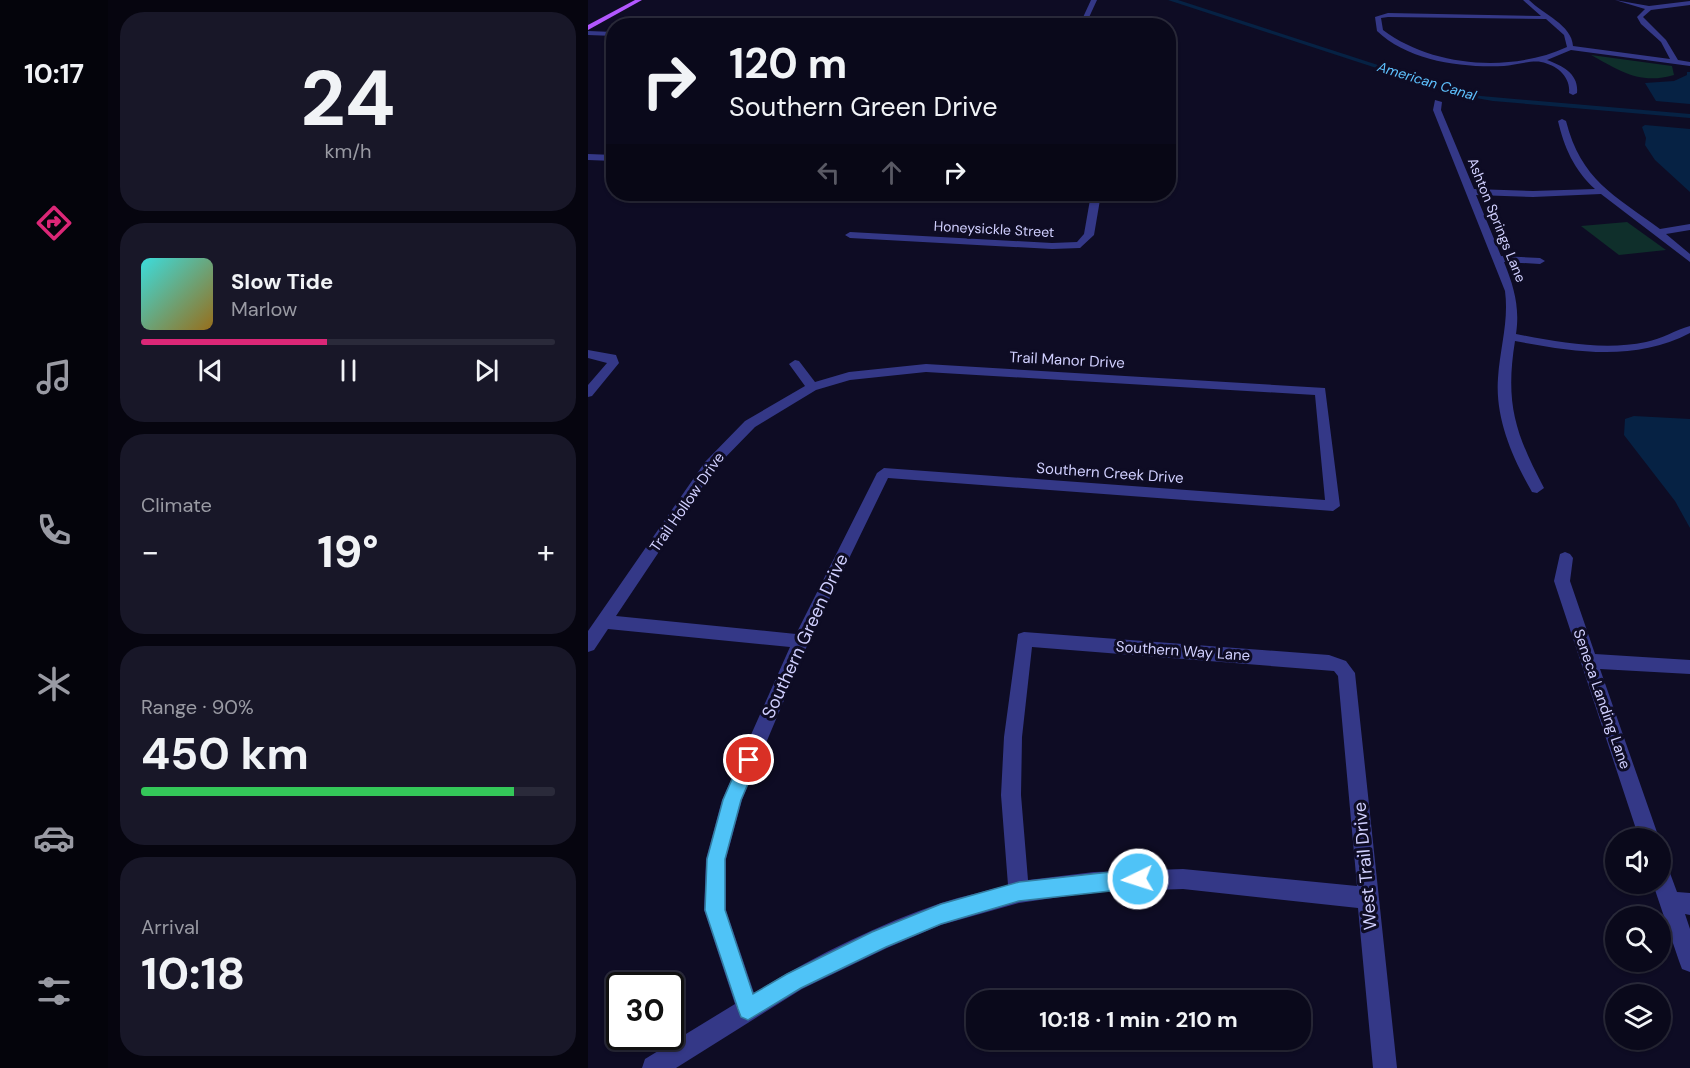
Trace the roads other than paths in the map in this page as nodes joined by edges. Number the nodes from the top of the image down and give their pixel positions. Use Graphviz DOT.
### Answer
graph roads {
  1 [pos="627,0"];
  2 [pos="639,0"];
  3 [pos="1094,0"];
  4 [pos="1526,0"];
  5 [pos="1618,0"];
  6 [pos="1690,3"];
  7 [pos="1649,8"];
  8 [pos="1466,17"];
  9 [pos="606,18"];
  10 [pos="606,18"];
  11 [pos="1086,18"];
  12 [pos="1544,18"];
  13 [pos="588,21"];
  14 [pos="1470,25"];
  15 [pos="588,28"];
  16 [pos="588,33"];
  17 [pos="606,34"];
  18 [pos="1570,48"];
  19 [pos="1542,60"];
  20 [pos="1466,62"];
  21 [pos="1675,62"];
  22 [pos="1690,64"];
  23 [pos="1460,72"];
  24 [pos="1573,93"];
  25 [pos="1438,102"];
  26 [pos="1562,121"];
  27 [pos="588,157"];
  28 [pos="606,158"];
  29 [pos="1604,191"];
  30 [pos="1471,192"];
  31 [pos="1095,201"];
  32 [pos="1690,227"];
  33 [pos="1658,232"];
  34 [pos="850,235"];
  35 [pos="1498,259"];
  36 [pos="1690,259"];
  37 [pos="1540,261"];
  38 [pos="1690,329"];
  39 [pos="1512,337"];
  40 [pos="588,354"];
  41 [pos="795,364"];
  42 [pos="812,387"];
  43 [pos="588,393"];
  44 [pos="884,473"];
  45 [pos="1537,488"];
  46 [pos="1333,506"];
  47 [pos="1565,558"];
  48 [pos="604,622"];
  49 [pos="801,641"];
  50 [pos="588,645"];
  51 [pos="1590,662"];
  52 [pos="1340,666"];
  53 [pos="1690,667"];
  54 [pos="1646,828"];
  55 [pos="1671,889"];
  56 [pos="1019,892"];
  57 [pos="1368,897"];
  58 [pos="1680,903"];
  59 [pos="1690,961"];
  60 [pos="748,1009"];
  61 [pos="654,1068"];
  62 [pos="1384,1068"];
  1 -- 13 [label="main road"];
  2 -- 10 [label="main road"];
  3 -- 11 [label="street"];
  4 -- 12 [label="street"];
  5 -- 7 [label="street"];
  6 -- 7 [label="street"];
  7 -- 21 [label="street"];
  8 -- 12 [label="street"];
  8 -- 14 [label="street"];
  8 -- 20 [label="street"];
  9 -- 15 [label="main road"];
  12 -- 18 [label="street"];
  16 -- 17 [label="street"];
  18 -- 19 [label="street"];
  18 -- 21 [label="street"];
  19 -- 20 [label="street"];
  19 -- 24 [label="street"];
  20 -- 23 [label="street"];
  21 -- 22 [label="street"];
  25 -- 30 [label="street, Ashton Springs Lane"];
  26 -- 29 [label="street"];
  27 -- 28 [label="street"];
  29 -- 30 [label="street"];
  29 -- 33 [label="street"];
  30 -- 35 [label="street, Ashton Springs Lane"];
  31 -- 34 [label="street, Honeysickle Street"];
  32 -- 33 [label="street"];
  33 -- 36 [label="street"];
  35 -- 37 [label="street"];
  35 -- 39 [label="street, Ashton Springs Lane"];
  38 -- 39 [label="street"];
  39 -- 45 [label="street, Ashton Springs Lane"];
  40 -- 43 [label="street"];
  41 -- 42 [label="street"];
  42 -- 46 [label="street, Trail Manor Drive"];
  42 -- 48 [label="street, Trail Hollow Drive"];
  44 -- 46 [label="street, Southern Creek Drive"];
  44 -- 49 [label="street, Southern Green Drive"];
  47 -- 51 [label="street, Seneca Landing Lane"];
  48 -- 49 [label="street"];
  48 -- 50 [label="street, Trail Hollow Drive"];
  49 -- 60 [label="street, Southern Green Drive"];
  51 -- 53 [label="street"];
  51 -- 54 [label="street, Seneca Landing Lane"];
  52 -- 56 [label="street, Southern Way Lane"];
  52 -- 57 [label="street, West Trail Drive"];
  55 -- 58 [label="street"];
  56 -- 57 [label="street"];
  56 -- 60 [label="street"];
  57 -- 62 [label="street, West Trail Drive"];
  58 -- 59 [label="street"];
  60 -- 61 [label="street"];
}
